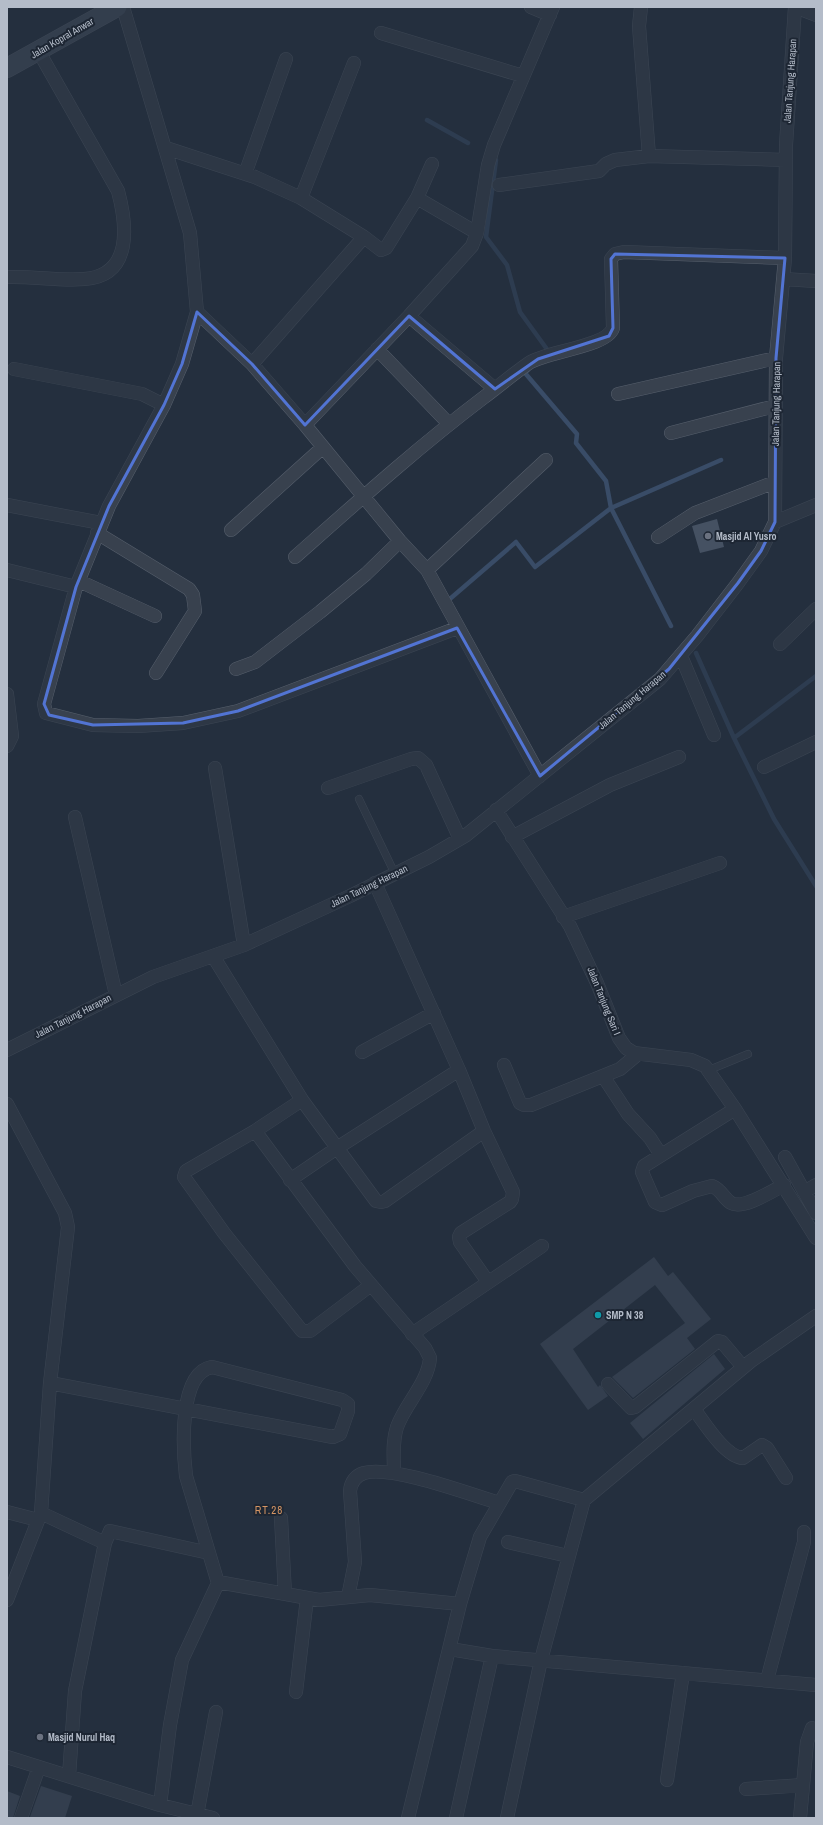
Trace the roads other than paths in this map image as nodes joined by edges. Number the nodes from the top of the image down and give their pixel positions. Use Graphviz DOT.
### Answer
graph roads {
  1 [pos="117,7"];
  2 [pos="123,7"];
  3 [pos="531,7"];
  4 [pos="641,7"];
  5 [pos="795,7"];
  6 [pos="552,11"];
  7 [pos="816,15"];
  8 [pos="381,33"];
  9 [pos="39,52"];
  10 [pos="286,59"];
  11 [pos="354,63"];
  12 [pos="7,68"];
  13 [pos="523,76"];
  14 [pos="166,148"];
  15 [pos="649,156"];
  16 [pos="786,160"];
  17 [pos="432,164"];
  18 [pos="245,174"];
  19 [pos="499,185"];
  20 [pos="301,198"];
  21 [pos="417,198"];
  22 [pos="477,233"];
  23 [pos="364,237"];
  24 [pos="785,258"];
  25 [pos="7,276"];
  26 [pos="783,279"];
  27 [pos="816,281"];
  28 [pos="197,312"];
  29 [pos="409,316"];
  30 [pos="377,349"];
  31 [pos="776,358"];
  32 [pos="252,364"];
  33 [pos="14,369"];
  34 [pos="495,389"];
  35 [pos="618,394"];
  36 [pos="164,405"];
  37 [pos="775,406"];
  38 [pos="449,424"];
  39 [pos="305,425"];
  40 [pos="671,433"];
  41 [pos="322,448"];
  42 [pos="546,460"];
  43 [pos="776,482"];
  44 [pos="364,496"];
  45 [pos="816,505"];
  46 [pos="7,506"];
  47 [pos="776,522"];
  48 [pos="99,528"];
  49 [pos="231,530"];
  50 [pos="658,537"];
  51 [pos="400,541"];
  52 [pos="295,557"];
  53 [pos="7,570"];
  54 [pos="427,570"];
  55 [pos="78,584"];
  56 [pos="816,609"];
  57 [pos="155,616"];
  58 [pos="457,628"];
  59 [pos="780,644"];
  60 [pos="681,656"];
  61 [pos="236,669"];
  62 [pos="156,673"];
  63 [pos="7,694"];
  64 [pos="714,736"];
  65 [pos="816,742"];
  66 [pos="7,746"];
  67 [pos="679,757"];
  68 [pos="764,767"];
  69 [pos="215,768"];
  70 [pos="540,776"];
  71 [pos="328,788"];
  72 [pos="359,799"];
  73 [pos="496,810"];
  74 [pos="75,817"];
  75 [pos="512,837"];
  76 [pos="460,839"];
  77 [pos="720,863"];
  78 [pos="395,874"];
  79 [pos="375,883"];
  80 [pos="563,917"];
  81 [pos="244,945"];
  82 [pos="213,956"];
  83 [pos="116,995"];
  84 [pos="434,1013"];
  85 [pos="7,1050"];
  86 [pos="362,1052"];
  87 [pos="638,1054"];
  88 [pos="748,1054"];
  89 [pos="504,1065"];
  90 [pos="459,1070"];
  91 [pos="709,1070"];
  92 [pos="603,1076"];
  93 [pos="302,1100"];
  94 [pos="7,1104"];
  95 [pos="735,1109"];
  96 [pos="255,1131"];
  97 [pos="484,1131"];
  98 [pos="337,1148"];
  99 [pos="661,1155"];
  100 [pos="785,1157"];
  101 [pos="290,1180"];
  102 [pos="784,1185"];
  103 [pos="816,1185"];
  104 [pos="804,1192"];
  105 [pos="816,1213"];
  106 [pos="816,1238"];
  107 [pos="542,1246"];
  108 [pos="488,1282"];
  109 [pos="371,1285"];
  110 [pos="816,1316"];
  111 [pos="412,1334"];
  112 [pos="743,1367"];
  113 [pos="50,1383"];
  114 [pos="608,1384"];
  115 [pos="186,1408"];
  116 [pos="694,1409"];
  117 [pos="394,1473"];
  118 [pos="786,1478"];
  119 [pos="584,1500"];
  120 [pos="499,1503"];
  121 [pos="7,1512"];
  122 [pos="40,1516"];
  123 [pos="281,1518"];
  124 [pos="804,1532"];
  125 [pos="508,1542"];
  126 [pos="105,1543"];
  127 [pos="209,1553"];
  128 [pos="568,1556"];
  129 [pos="218,1582"];
  130 [pos="286,1594"];
  131 [pos="348,1597"];
  132 [pos="306,1598"];
  133 [pos="7,1600"];
  134 [pos="460,1604"];
  135 [pos="450,1650"];
  136 [pos="492,1656"];
  137 [pos="541,1660"];
  138 [pos="683,1673"];
  139 [pos="767,1680"];
  140 [pos="816,1685"];
  141 [pos="296,1692"];
  142 [pos="216,1712"];
  143 [pos="812,1728"];
  144 [pos="7,1756"];
  145 [pos="39,1767"];
  146 [pos="69,1776"];
  147 [pos="667,1780"];
  148 [pos="803,1785"];
  149 [pos="746,1789"];
  150 [pos="160,1805"];
  151 [pos="197,1815"];
  152 [pos="21,1818"];
  153 [pos="213,1818"];
  154 [pos="408,1818"];
  155 [pos="456,1818"];
  156 [pos="507,1818"];
  157 [pos="800,1818"];
  1 -- 9 [label="street, Jalan Kopral Anwar"];
  2 -- 14 [label="street"];
  3 -- 6 [label="street"];
  4 -- 15 [label="street"];
  5 -- 7 [label="street"];
  5 -- 16 [label="street, Jalan Tanjung Harapan"];
  6 -- 13 [label="street"];
  8 -- 13 [label="street"];
  9 -- 12 [label="street, Jalan Kopral Anwar"];
  9 -- 25 [label="street"];
  10 -- 18 [label="street"];
  11 -- 20 [label="street"];
  13 -- 22 [label="street"];
  14 -- 18 [label="street"];
  14 -- 28 [label="street"];
  15 -- 16 [label="street"];
  15 -- 19 [label="street"];
  16 -- 24 [label="street, Jalan Tanjung Harapan"];
  17 -- 21 [label="street"];
  18 -- 20 [label="street"];
  20 -- 23 [label="street"];
  21 -- 22 [label="street"];
  21 -- 23 [label="street"];
  22 -- 29 [label="street"];
  23 -- 32 [label="street"];
  24 -- 26 [label="street, Jalan Tanjung Harapan"];
  24 -- 34 [label="street"];
  26 -- 27 [label="street"];
  26 -- 31 [label="street, Jalan Tanjung Harapan"];
  28 -- 32 [label="street"];
  28 -- 36 [label="street"];
  29 -- 30 [label="street"];
  29 -- 34 [label="street"];
  30 -- 38 [label="street"];
  30 -- 39 [label="street"];
  31 -- 35 [label="street"];
  31 -- 37 [label="street, Jalan Tanjung Harapan"];
  32 -- 39 [label="street"];
  33 -- 36 [label="street"];
  34 -- 38 [label="street"];
  36 -- 48 [label="street"];
  37 -- 40 [label="street"];
  37 -- 43 [label="street, Jalan Tanjung Harapan"];
  38 -- 44 [label="street"];
  39 -- 41 [label="street"];
  41 -- 44 [label="street"];
  41 -- 49 [label="street"];
  42 -- 54 [label="street"];
  43 -- 47 [label="street, Jalan Tanjung Harapan"];
  43 -- 50 [label="street"];
  44 -- 51 [label="street"];
  44 -- 52 [label="street"];
  45 -- 47 [label="street"];
  46 -- 48 [label="street"];
  47 -- 60 [label="street, Jalan Tanjung Harapan"];
  48 -- 55 [label="street"];
  48 -- 62 [label="street"];
  51 -- 54 [label="street"];
  51 -- 61 [label="street"];
  53 -- 55 [label="street"];
  54 -- 58 [label="street"];
  55 -- 57 [label="street"];
  55 -- 58 [label="street"];
  56 -- 59 [label="street"];
  58 -- 70 [label="street"];
  60 -- 64 [label="street"];
  60 -- 70 [label="street, Jalan Tanjung Harapan"];
  63 -- 66 [label="street"];
  65 -- 68 [label="street"];
  67 -- 75 [label="street"];
  69 -- 81 [label="street"];
  70 -- 73 [label="street, Jalan Tanjung Harapan"];
  71 -- 76 [label="street"];
  72 -- 78 [label="lane"];
  73 -- 75 [label="street, Jalan Tanjung Sari I"];
  73 -- 76 [label="street, Jalan Tanjung Harapan"];
  74 -- 83 [label="street"];
  75 -- 80 [label="street, Jalan Tanjung Sari I"];
  76 -- 78 [label="street, Jalan Tanjung Harapan"];
  77 -- 80 [label="street"];
  78 -- 79 [label="street, Jalan Tanjung Harapan"];
  79 -- 81 [label="street, Jalan Tanjung Harapan"];
  79 -- 84 [label="street"];
  80 -- 87 [label="street, Jalan Tanjung Sari I"];
  81 -- 82 [label="street, Jalan Tanjung Harapan"];
  82 -- 83 [label="street, Jalan Tanjung Harapan"];
  82 -- 93 [label="street"];
  83 -- 85 [label="street, Jalan Tanjung Harapan"];
  84 -- 86 [label="street"];
  84 -- 90 [label="street"];
  87 -- 91 [label="street"];
  87 -- 92 [label="street"];
  88 -- 91 [label="lane"];
  89 -- 92 [label="street"];
  90 -- 97 [label="street"];
  90 -- 98 [label="street"];
  91 -- 95 [label="street"];
  92 -- 99 [label="street"];
  93 -- 96 [label="street"];
  93 -- 98 [label="street"];
  94 -- 113 [label="street"];
  95 -- 99 [label="street"];
  95 -- 102 [label="street"];
  96 -- 101 [label="street"];
  96 -- 109 [label="street"];
  97 -- 98 [label="street"];
  97 -- 108 [label="street"];
  98 -- 101 [label="street"];
  99 -- 102 [label="street"];
  100 -- 104 [label="street"];
  101 -- 109 [label="street"];
  102 -- 106 [label="street"];
  103 -- 104 [label="street"];
  104 -- 105 [label="street"];
  107 -- 108 [label="street"];
  108 -- 111 [label="street"];
  109 -- 111 [label="street"];
  110 -- 112 [label="street"];
  111 -- 117 [label="street"];
  112 -- 114 [label="street"];
  112 -- 116 [label="street"];
  113 -- 115 [label="street"];
  113 -- 122 [label="street"];
  115 -- 115 [label="street"];
  115 -- 127 [label="street"];
  116 -- 118 [label="street"];
  116 -- 119 [label="street"];
  117 -- 120 [label="street"];
  117 -- 131 [label="street"];
  119 -- 120 [label="street"];
  119 -- 128 [label="street"];
  120 -- 134 [label="street"];
  121 -- 122 [label="street"];
  122 -- 126 [label="street"];
  122 -- 133 [label="street"];
  123 -- 130 [label="street"];
  124 -- 139 [label="street"];
  125 -- 128 [label="street"];
  126 -- 127 [label="street"];
  126 -- 146 [label="street"];
  127 -- 129 [label="street"];
  128 -- 137 [label="street"];
  129 -- 130 [label="street"];
  129 -- 150 [label="street"];
  130 -- 132 [label="street"];
  131 -- 132 [label="street"];
  131 -- 134 [label="street"];
  132 -- 141 [label="street"];
  134 -- 135 [label="street"];
  135 -- 136 [label="street"];
  135 -- 154 [label="street"];
  136 -- 137 [label="street"];
  136 -- 155 [label="street"];
  137 -- 138 [label="street"];
  137 -- 156 [label="street"];
  138 -- 139 [label="street"];
  138 -- 147 [label="street"];
  139 -- 140 [label="street"];
  142 -- 151 [label="street"];
  143 -- 148 [label="street"];
  144 -- 145 [label="street"];
  145 -- 146 [label="street"];
  145 -- 152 [label="street"];
  146 -- 150 [label="street"];
  148 -- 149 [label="street"];
  148 -- 157 [label="street"];
  150 -- 151 [label="street"];
  151 -- 153 [label="street"];
}
